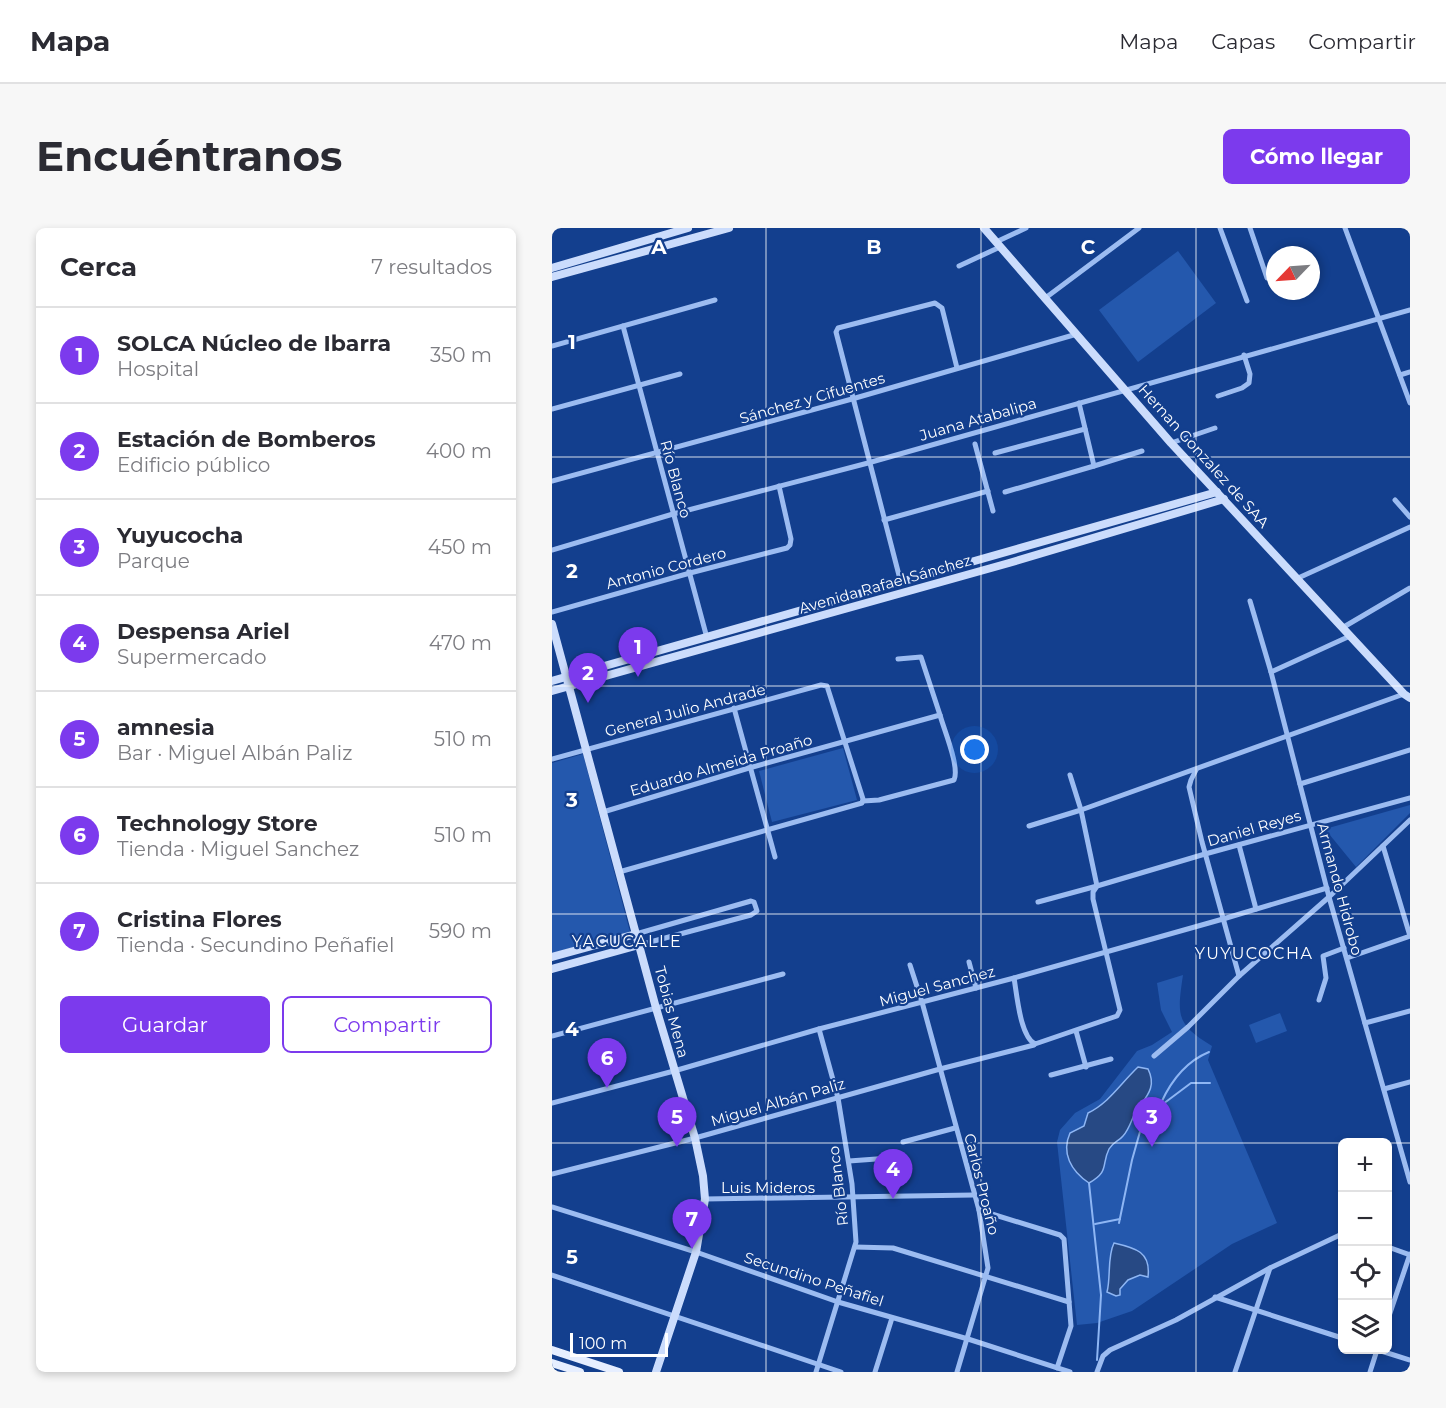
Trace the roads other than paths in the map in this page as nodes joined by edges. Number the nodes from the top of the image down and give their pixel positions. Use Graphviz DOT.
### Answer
graph roads {
  1 [pos="688,228"];
  2 [pos="729,228"];
  3 [pos="984,228"];
  4 [pos="1026,228"];
  5 [pos="1139,228"];
  6 [pos="1220,228"];
  7 [pos="1250,228"];
  8 [pos="1344,228"];
  9 [pos="705,231"];
  10 [pos="998,244"];
  11 [pos="959,266"];
  12 [pos="552,267"];
  13 [pos="1266,275"];
  14 [pos="552,277"];
  15 [pos="1044,299"];
  16 [pos="715,300"];
  17 [pos="1247,302"];
  18 [pos="1410,310"];
  19 [pos="1379,319"];
  20 [pos="623,326"];
  21 [pos="1077,334"];
  22 [pos="552,346"];
  23 [pos="1244,355"];
  24 [pos="957,369"];
  25 [pos="1410,372"];
  26 [pos="680,374"];
  27 [pos="1400,375"];
  28 [pos="639,386"];
  29 [pos="1125,389"];
  30 [pos="1218,396"];
  31 [pos="852,399"];
  32 [pos="1079,403"];
  33 [pos="1410,403"];
  34 [pos="552,409"];
  35 [pos="1215,428"];
  36 [pos="1085,429"];
  37 [pos="1171,443"];
  38 [pos="975,444"];
  39 [pos="1142,451"];
  40 [pos="657,453"];
  41 [pos="994,453"];
  42 [pos="868,463"];
  43 [pos="1094,466"];
  44 [pos="552,481"];
  45 [pos="779,486"];
  46 [pos="988,491"];
  47 [pos="1005,492"];
  48 [pos="1217,492"];
  49 [pos="1224,499"];
  50 [pos="1395,500"];
  51 [pos="993,511"];
  52 [pos="674,514"];
  53 [pos="1410,517"];
  54 [pos="885,520"];
  55 [pos="1410,527"];
  56 [pos="552,550"];
  57 [pos="690,573"];
  58 [pos="1296,579"];
  59 [pos="901,583"];
  60 [pos="1410,588"];
  61 [pos="1250,601"];
  62 [pos="552,612"];
  63 [pos="552,624"];
  64 [pos="1342,628"];
  65 [pos="1350,636"];
  66 [pos="707,638"];
  67 [pos="673,647"];
  68 [pos="675,657"];
  69 [pos="898,659"];
  70 [pos="1271,672"];
  71 [pos="567,677"];
  72 [pos="552,681"];
  73 [pos="569,687"];
  74 [pos="552,691"];
  75 [pos="1407,696"];
  76 [pos="734,708"];
  77 [pos="940,715"];
  78 [pos="1287,735"];
  79 [pos="846,742"];
  80 [pos="586,750"];
  81 [pos="1410,750"];
  82 [pos="552,759"];
  83 [pos="749,768"];
  84 [pos="1197,770"];
  85 [pos="1070,775"];
  86 [pos="1300,784"];
  87 [pos="863,798"];
  88 [pos="1410,798"];
  89 [pos="1081,810"];
  90 [pos="603,812"];
  91 [pos="1410,820"];
  92 [pos="1310,825"];
  93 [pos="1029,826"];
  94 [pos="769,829"];
  95 [pos="1239,844"];
  96 [pos="1383,846"];
  97 [pos="1205,854"];
  98 [pos="775,857"];
  99 [pos="619,872"];
  100 [pos="1097,886"];
  101 [pos="1327,888"];
  102 [pos="1329,897"];
  103 [pos="1038,902"];
  104 [pos="1256,909"];
  105 [pos="1223,919"];
  106 [pos="636,933"];
  107 [pos="1410,936"];
  108 [pos="639,945"];
  109 [pos="1344,948"];
  110 [pos="1104,951"];
  111 [pos="552,957"];
  112 [pos="1347,957"];
  113 [pos="969,962"];
  114 [pos="910,965"];
  115 [pos="552,969"];
  116 [pos="783,974"];
  117 [pos="1239,976"];
  118 [pos="1014,978"];
  119 [pos="976,988"];
  120 [pos="1319,1000"];
  121 [pos="922,1002"];
  122 [pos="656,1008"];
  123 [pos="1410,1011"];
  124 [pos="1365,1023"];
  125 [pos="819,1029"];
  126 [pos="1076,1031"];
  127 [pos="552,1036"];
  128 [pos="1035,1044"];
  129 [pos="1154,1056"];
  130 [pos="1111,1059"];
  131 [pos="1086,1066"];
  132 [pos="940,1069"];
  133 [pos="674,1071"];
  134 [pos="1051,1075"];
  135 [pos="1410,1082"];
  136 [pos="1384,1089"];
  137 [pos="838,1098"];
  138 [pos="552,1103"];
  139 [pos="955,1128"];
  140 [pos="695,1138"];
  141 [pos="903,1142"];
  142 [pos="890,1158"];
  143 [pos="849,1161"];
  144 [pos="552,1174"];
  145 [pos="1410,1182"];
  146 [pos="974,1195"];
  147 [pos="854,1198"];
  148 [pos="705,1199"];
  149 [pos="552,1207"];
  150 [pos="979,1210"];
  151 [pos="1338,1236"];
  152 [pos="855,1248"];
  153 [pos="1392,1248"];
  154 [pos="696,1252"];
  155 [pos="1410,1255"];
  156 [pos="1270,1268"];
  157 [pos="552,1275"];
  158 [pos="986,1276"];
  159 [pos="1215,1297"];
  160 [pos="838,1302"];
  161 [pos="1070,1302"];
  162 [pos="1392,1308"];
  163 [pos="1255,1310"];
  164 [pos="676,1316"];
  165 [pos="892,1318"];
  166 [pos="1338,1337"];
  167 [pos="968,1339"];
  168 [pos="552,1350"];
  169 [pos="1376,1354"];
  170 [pos="1390,1354"];
  171 [pos="1410,1360"];
  172 [pos="552,1363"];
  173 [pos="818,1365"];
  174 [pos="1057,1368"];
  175 [pos="580,1372"];
  176 [pos="619,1372"];
  177 [pos="656,1372"];
  178 [pos="816,1372"];
  179 [pos="841,1372"];
  180 [pos="875,1372"];
  181 [pos="957,1372"];
  182 [pos="1070,1372"];
  183 [pos="1097,1372"];
  184 [pos="1235,1372"];
  185 [pos="1370,1372"];
  1 -- 12 [label="street"];
  2 -- 9 [label="street"];
  3 -- 10 [label="street, Hernan Gonzalez de SAA"];
  4 -- 10 [label="street"];
  5 -- 15 [label="street"];
  6 -- 17 [label="street"];
  7 -- 13 [label="street"];
  8 -- 19 [label="street"];
  9 -- 14 [label="street"];
  10 -- 11 [label="street"];
  10 -- 15 [label="street, Hernan Gonzalez de SAA"];
  15 -- 21 [label="street, Hernan Gonzalez de SAA"];
  16 -- 20 [label="street"];
  18 -- 19 [label="street, Juana Atabalipa"];
  19 -- 23 [label="street, Juana Atabalipa"];
  19 -- 27 [label="street"];
  20 -- 22 [label="street"];
  20 -- 28 [label="street, Río Blanco"];
  21 -- 24 [label="street, Sánchez y Cifuentes"];
  21 -- 29 [label="street, Hernan Gonzalez de SAA"];
  23 -- 29 [label="street, Juana Atabalipa"];
  23 -- 30 [label="street"];
  24 -- 31 [label="street, Sánchez y Cifuentes"];
  24 -- 31 [label="street"];
  25 -- 27 [label="street"];
  26 -- 28 [label="street"];
  27 -- 33 [label="street"];
  28 -- 34 [label="street"];
  28 -- 40 [label="street, Río Blanco"];
  29 -- 32 [label="street, Juana Atabalipa"];
  29 -- 37 [label="street, Hernan Gonzalez de SAA"];
  31 -- 40 [label="street, Sánchez y Cifuentes"];
  31 -- 42 [label="street"];
  32 -- 36 [label="street"];
  32 -- 42 [label="street, Juana Atabalipa"];
  35 -- 37 [label="street"];
  36 -- 41 [label="street"];
  36 -- 43 [label="street"];
  37 -- 48 [label="street, Hernan Gonzalez de SAA"];
  38 -- 46 [label="street"];
  39 -- 43 [label="street"];
  40 -- 44 [label="street, Sánchez y Cifuentes"];
  40 -- 52 [label="street, Río Blanco"];
  42 -- 45 [label="street, Juana Atabalipa"];
  42 -- 54 [label="street"];
  43 -- 47 [label="street"];
  45 -- 52 [label="street, Juana Atabalipa"];
  45 -- 57 [label="street, Antonio Cordero"];
  46 -- 51 [label="street"];
  46 -- 54 [label="street"];
  48 -- 49 [label="street, Hernan Gonzalez de SAA"];
  48 -- 59 [label="street, Avenida Rafael Sánchez"];
  49 -- 58 [label="street, Hernan Gonzalez de SAA"];
  49 -- 68 [label="street, Avenida Rafael Sánchez"];
  50 -- 53 [label="street"];
  52 -- 56 [label="street, Juana Atabalipa"];
  52 -- 57 [label="street, Río Blanco"];
  54 -- 59 [label="street"];
  55 -- 58 [label="street"];
  57 -- 62 [label="street, Antonio Cordero"];
  57 -- 66 [label="street, Río Blanco"];
  58 -- 64 [label="street, Hernan Gonzalez de SAA"];
  59 -- 66 [label="street, Avenida Rafael Sánchez"];
  60 -- 64 [label="street"];
  61 -- 70 [label="street, Armando Hidrobo"];
  63 -- 71 [label="street, Tobias Mena"];
  64 -- 65 [label="street, Hernan Gonzalez de SAA"];
  65 -- 70 [label="street"];
  65 -- 75 [label="street, Hernan Gonzalez de SAA"];
  66 -- 67 [label="street, Avenida Rafael Sánchez"];
  67 -- 68 [label="street"];
  67 -- 71 [label="street, Avenida Rafael Sánchez"];
  68 -- 73 [label="street, Avenida Rafael Sánchez"];
  69 -- 77 [label="street"];
  70 -- 78 [label="street, Armando Hidrobo"];
  71 -- 72 [label="street, Avenida Rafael Sánchez"];
  71 -- 73 [label="street, Tobias Mena"];
  73 -- 74 [label="street, Avenida Rafael Sánchez"];
  73 -- 80 [label="street, Tobias Mena"];
  75 -- 78 [label="street"];
  76 -- 79 [label="street, General Julio Andrade"];
  76 -- 80 [label="street, General Julio Andrade"];
  76 -- 83 [label="street"];
  77 -- 79 [label="street, Eduardo Almeida Proaño"];
  77 -- 87 [label="street"];
  78 -- 84 [label="street"];
  78 -- 86 [label="street, Armando Hidrobo"];
  79 -- 83 [label="street, Eduardo Almeida Proaño"];
  79 -- 87 [label="street"];
  80 -- 82 [label="street, General Julio Andrade"];
  80 -- 90 [label="street, Tobias Mena"];
  81 -- 86 [label="street"];
  83 -- 90 [label="street, Eduardo Almeida Proaño"];
  83 -- 94 [label="street"];
  84 -- 89 [label="street"];
  84 -- 97 [label="street"];
  85 -- 89 [label="street"];
  86 -- 92 [label="street, Armando Hidrobo"];
  87 -- 94 [label="street"];
  88 -- 92 [label="street, Daniel Reyes"];
  89 -- 93 [label="street"];
  89 -- 100 [label="street"];
  90 -- 99 [label="street, Tobias Mena"];
  91 -- 96 [label="street"];
  92 -- 95 [label="street, Daniel Reyes"];
  92 -- 101 [label="street, Armando Hidrobo"];
  94 -- 98 [label="street"];
  94 -- 99 [label="street"];
  95 -- 97 [label="street, Daniel Reyes"];
  95 -- 104 [label="street"];
  96 -- 102 [label="street"];
  96 -- 107 [label="street"];
  97 -- 100 [label="street, Daniel Reyes"];
  97 -- 105 [label="street"];
  99 -- 106 [label="street, Tobias Mena"];
  100 -- 103 [label="street, Daniel Reyes"];
  100 -- 110 [label="street"];
  101 -- 102 [label="street, Armando Hidrobo"];
  101 -- 104 [label="street, Miguel Sanchez"];
  102 -- 109 [label="street, Armando Hidrobo"];
  102 -- 117 [label="street"];
  104 -- 105 [label="street, Miguel Sanchez"];
  105 -- 110 [label="street, Miguel Sanchez"];
  105 -- 117 [label="street"];
  106 -- 108 [label="street, Tobias Mena"];
  106 -- 108 [label="street"];
  106 -- 111 [label="street"];
  107 -- 112 [label="street"];
  108 -- 115 [label="street"];
  108 -- 122 [label="street, Tobias Mena"];
  109 -- 112 [label="street, Armando Hidrobo"];
  109 -- 120 [label="street"];
  110 -- 118 [label="street, Miguel Sanchez"];
  110 -- 126 [label="street, Miguel Albán Paliz"];
  112 -- 124 [label="street, Armando Hidrobo"];
  113 -- 119 [label="street"];
  114 -- 121 [label="street, Carlos Proaño"];
  116 -- 122 [label="street"];
  117 -- 129 [label="street"];
  118 -- 119 [label="street, Miguel Sanchez"];
  118 -- 128 [label="street"];
  119 -- 121 [label="street, Miguel Sanchez"];
  121 -- 125 [label="street, Miguel Sanchez"];
  121 -- 132 [label="street, Carlos Proaño"];
  122 -- 127 [label="street"];
  122 -- 133 [label="street, Tobias Mena"];
  123 -- 124 [label="street"];
  124 -- 136 [label="street, Armando Hidrobo"];
  125 -- 133 [label="street, Miguel Sanchez"];
  125 -- 137 [label="street, Río Blanco"];
  126 -- 128 [label="street, Miguel Albán Paliz"];
  126 -- 131 [label="street"];
  128 -- 132 [label="street, Miguel Albán Paliz"];
  130 -- 131 [label="street"];
  131 -- 134 [label="street"];
  132 -- 137 [label="street, Miguel Albán Paliz"];
  132 -- 139 [label="street, Carlos Proaño"];
  133 -- 138 [label="street, Miguel Sanchez"];
  133 -- 140 [label="street, Tobias Mena"];
  135 -- 136 [label="street"];
  136 -- 145 [label="street, Armando Hidrobo"];
  137 -- 140 [label="street, Miguel Albán Paliz"];
  137 -- 143 [label="street, Río Blanco"];
  139 -- 141 [label="street"];
  139 -- 146 [label="street, Carlos Proaño"];
  140 -- 144 [label="street, Miguel Albán Paliz"];
  140 -- 148 [label="street, Tobias Mena"];
  142 -- 143 [label="street"];
  143 -- 147 [label="street, Río Blanco"];
  146 -- 147 [label="street, Luis Mideros"];
  146 -- 150 [label="street, Carlos Proaño"];
  147 -- 148 [label="street, Luis Mideros"];
  147 -- 152 [label="street, Río Blanco"];
  148 -- 154 [label="street, Tobias Mena"];
  149 -- 154 [label="street, Secundino Peñafiel"];
  150 -- 158 [label="street, Carlos Proaño"];
  150 -- 161 [label="street"];
  151 -- 156 [label="street"];
  152 -- 158 [label="street"];
  152 -- 160 [label="street, Río Blanco"];
  153 -- 155 [label="street"];
  154 -- 160 [label="street, Secundino Peñafiel"];
  154 -- 164 [label="street, Tobias Mena"];
  155 -- 162 [label="street"];
  156 -- 159 [label="street"];
  156 -- 163 [label="street"];
  157 -- 164 [label="street"];
  158 -- 161 [label="street"];
  158 -- 167 [label="street, Carlos Proaño"];
  159 -- 163 [label="street"];
  159 -- 183 [label="street"];
  160 -- 165 [label="street, Secundino Peñafiel"];
  160 -- 173 [label="street, Río Blanco"];
  161 -- 174 [label="street"];
  163 -- 166 [label="street"];
  163 -- 184 [label="street"];
  164 -- 173 [label="street"];
  164 -- 177 [label="street, Tobias Mena"];
  165 -- 167 [label="street, Secundino Peñafiel"];
  165 -- 180 [label="street"];
  167 -- 174 [label="street, Secundino Peñafiel"];
  167 -- 181 [label="street, Carlos Proaño"];
  168 -- 176 [label="main road"];
  169 -- 185 [label="street"];
  170 -- 171 [label="street"];
  172 -- 175 [label="main road"];
  173 -- 178 [label="street, Río Blanco"];
  173 -- 179 [label="street"];
  174 -- 182 [label="street, Secundino Peñafiel"];
}
